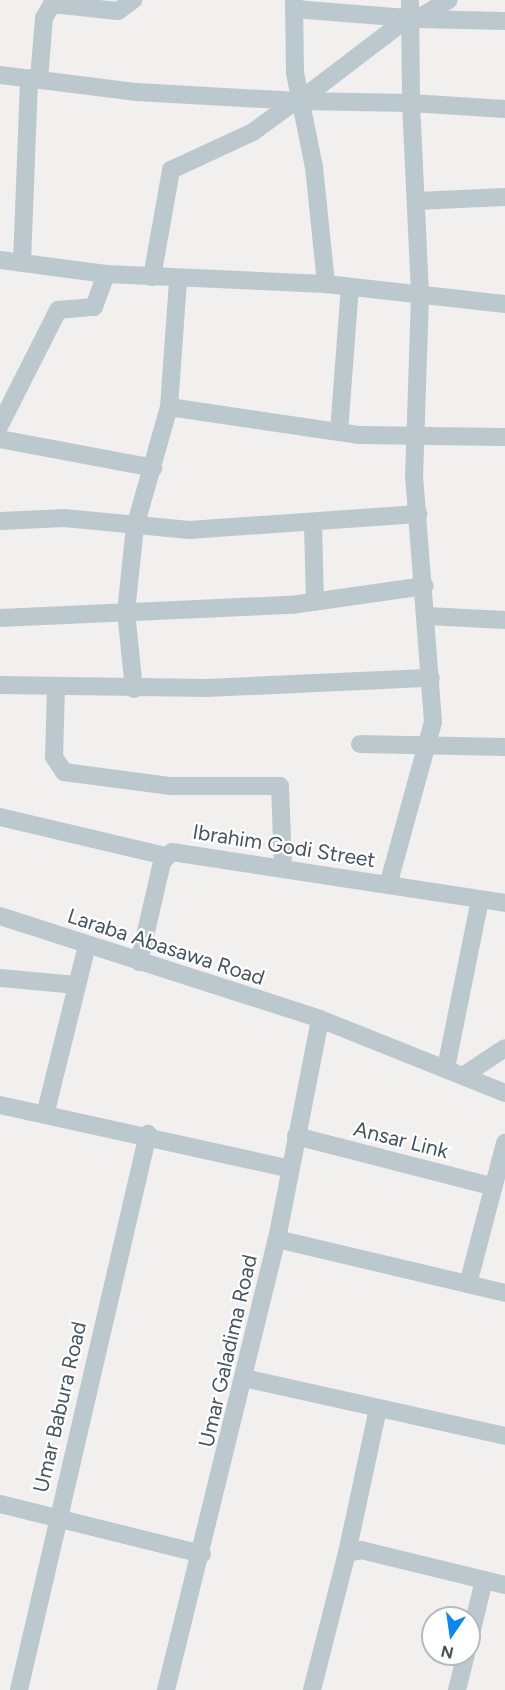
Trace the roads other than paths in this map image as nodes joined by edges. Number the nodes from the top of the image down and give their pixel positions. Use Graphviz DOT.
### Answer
graph roads {
  1 [pos="134,0"];
  2 [pos="449,0"];
  3 [pos="294,4"];
  4 [pos="412,12"];
  5 [pos="505,21"];
  6 [pos="0,75"];
  7 [pos="34,79"];
  8 [pos="297,101"];
  9 [pos="411,103"];
  10 [pos="505,109"];
  11 [pos="505,197"];
  12 [pos="417,201"];
  13 [pos="0,260"];
  14 [pos="22,263"];
  15 [pos="106,274"];
  16 [pos="152,277"];
  17 [pos="178,280"];
  18 [pos="326,284"];
  19 [pos="350,287"];
  20 [pos="420,297"];
  21 [pos="505,304"];
  22 [pos="169,407"];
  23 [pos="0,425"];
  24 [pos="339,432"];
  25 [pos="505,437"];
  26 [pos="415,438"];
  27 [pos="0,439"];
  28 [pos="153,468"];
  29 [pos="418,514"];
  30 [pos="0,521"];
  31 [pos="313,525"];
  32 [pos="135,527"];
  33 [pos="425,586"];
  34 [pos="315,602"];
  35 [pos="126,612"];
  36 [pos="428,616"];
  37 [pos="0,618"];
  38 [pos="505,620"];
  39 [pos="431,678"];
  40 [pos="0,685"];
  41 [pos="56,687"];
  42 [pos="134,689"];
  43 [pos="429,741"];
  44 [pos="360,744"];
  45 [pos="505,747"];
  46 [pos="0,817"];
  47 [pos="165,856"];
  48 [pos="283,868"];
  49 [pos="388,885"];
  50 [pos="480,900"];
  51 [pos="505,903"];
  52 [pos="0,916"];
  53 [pos="87,945"];
  54 [pos="139,962"];
  55 [pos="0,978"];
  56 [pos="77,985"];
  57 [pos="320,1019"];
  58 [pos="505,1048"];
  59 [pos="446,1068"];
  60 [pos="464,1076"];
  61 [pos="505,1093"];
  62 [pos="1,1109"];
  63 [pos="46,1111"];
  64 [pos="148,1134"];
  65 [pos="296,1136"];
  66 [pos="505,1143"];
  67 [pos="290,1169"];
  68 [pos="494,1187"];
  69 [pos="277,1239"];
  70 [pos="468,1284"];
  71 [pos="505,1293"];
  72 [pos="244,1378"];
  73 [pos="378,1408"];
  74 [pos="505,1436"];
  75 [pos="0,1504"];
  76 [pos="57,1518"];
  77 [pos="347,1553"];
  78 [pos="202,1554"];
  79 [pos="484,1580"];
  80 [pos="505,1585"];
  81 [pos="478,1606"];
  82 [pos="463,1666"];
  83 [pos="170,1689"];
  84 [pos="19,1690"];
  85 [pos="312,1690"];
  86 [pos="457,1690"];
  1 -- 7 [label="street"];
  2 -- 4 [label="street"];
  3 -- 4 [label="street"];
  3 -- 8 [label="street"];
  4 -- 5 [label="street"];
  4 -- 8 [label="street"];
  4 -- 9 [label="street"];
  6 -- 7 [label="street"];
  7 -- 8 [label="street"];
  7 -- 14 [label="street"];
  8 -- 9 [label="street"];
  8 -- 16 [label="street"];
  8 -- 18 [label="street"];
  9 -- 10 [label="street"];
  9 -- 12 [label="street"];
  11 -- 12 [label="street"];
  12 -- 20 [label="street"];
  13 -- 14 [label="street"];
  14 -- 15 [label="street"];
  15 -- 16 [label="street"];
  15 -- 23 [label="street"];
  16 -- 17 [label="street"];
  17 -- 18 [label="street"];
  17 -- 22 [label="street"];
  18 -- 19 [label="street"];
  19 -- 20 [label="street"];
  19 -- 24 [label="street"];
  20 -- 21 [label="street"];
  20 -- 26 [label="street"];
  22 -- 24 [label="street"];
  22 -- 28 [label="street"];
  24 -- 26 [label="street"];
  25 -- 26 [label="street"];
  26 -- 29 [label="street"];
  27 -- 28 [label="street"];
  28 -- 32 [label="street"];
  29 -- 31 [label="street"];
  29 -- 33 [label="street"];
  30 -- 32 [label="street"];
  31 -- 32 [label="street"];
  31 -- 34 [label="street"];
  32 -- 35 [label="street"];
  33 -- 34 [label="street"];
  33 -- 36 [label="street"];
  34 -- 35 [label="street"];
  35 -- 37 [label="street"];
  35 -- 42 [label="street"];
  36 -- 38 [label="street"];
  36 -- 39 [label="street"];
  39 -- 42 [label="street"];
  39 -- 43 [label="street"];
  40 -- 41 [label="street"];
  41 -- 42 [label="street"];
  41 -- 48 [label="street"];
  43 -- 44 [label="street"];
  43 -- 45 [label="street"];
  43 -- 49 [label="street"];
  46 -- 47 [label="street"];
  47 -- 48 [label="street, Ibrahim Godi Street"];
  47 -- 54 [label="street, Ibrahim Godi Street"];
  48 -- 49 [label="street, Ibrahim Godi Street"];
  49 -- 50 [label="street, Ibrahim Godi Street"];
  50 -- 51 [label="street, Ibrahim Godi Street"];
  50 -- 59 [label="street"];
  52 -- 53 [label="street, Laraba Abasawa Road"];
  53 -- 54 [label="street, Laraba Abasawa Road"];
  53 -- 56 [label="street"];
  54 -- 57 [label="street, Laraba Abasawa Road"];
  55 -- 56 [label="street"];
  56 -- 63 [label="street"];
  57 -- 59 [label="street, Laraba Abasawa Road"];
  57 -- 65 [label="street, Umar Galadima Road"];
  58 -- 60 [label="street"];
  59 -- 60 [label="street, Laraba Abasawa Road"];
  60 -- 61 [label="street, Laraba Abasawa Road"];
  62 -- 63 [label="street"];
  63 -- 64 [label="street"];
  64 -- 67 [label="street"];
  64 -- 76 [label="street, Umar Babura Road"];
  65 -- 67 [label="street, Umar Galadima Road"];
  65 -- 68 [label="street, Ansar Link"];
  66 -- 68 [label="street"];
  67 -- 69 [label="street, Umar Galadima Road"];
  68 -- 70 [label="street"];
  69 -- 70 [label="street"];
  69 -- 72 [label="street, Umar Galadima Road"];
  70 -- 71 [label="street"];
  72 -- 73 [label="street"];
  72 -- 78 [label="street, Umar Galadima Road"];
  73 -- 74 [label="street"];
  73 -- 77 [label="street"];
  75 -- 76 [label="street"];
  76 -- 78 [label="street"];
  76 -- 84 [label="street, Umar Babura Road"];
  77 -- 79 [label="street"];
  77 -- 85 [label="street"];
  78 -- 83 [label="street, Umar Galadima Road"];
  79 -- 80 [label="street"];
  79 -- 81 [label="street"];
  82 -- 86 [label="street"];
}
